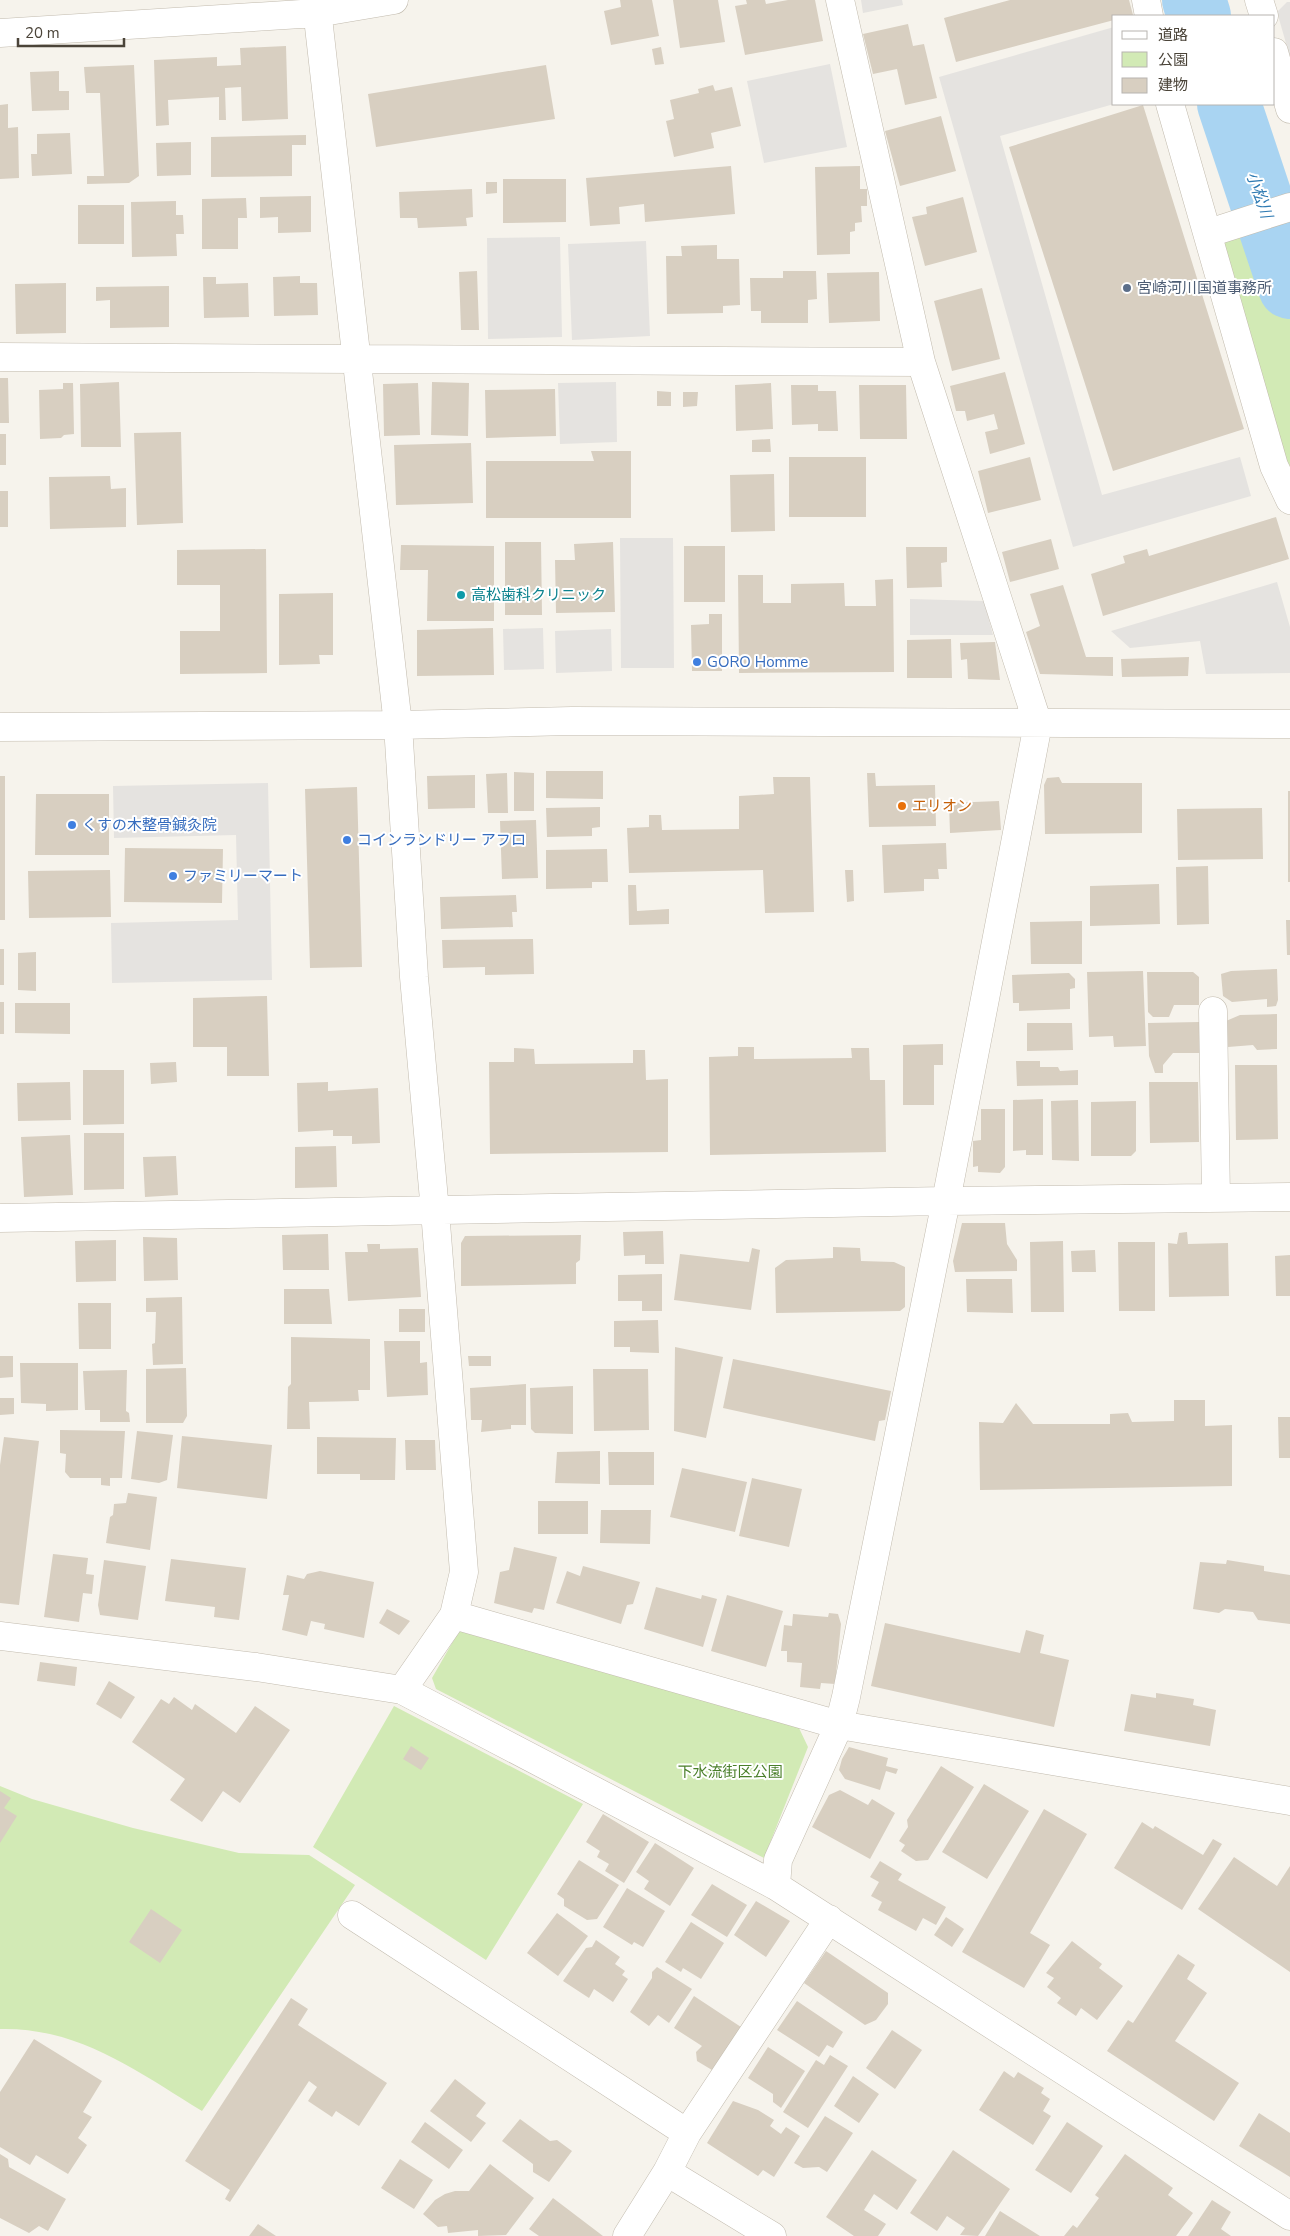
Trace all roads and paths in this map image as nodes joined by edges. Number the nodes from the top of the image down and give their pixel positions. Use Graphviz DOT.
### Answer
graph roads {
  1 [pos="394,0"];
  2 [pos="840,0"];
  3 [pos="1146,0"];
  4 [pos="1259,0"];
  5 [pos="316,7"];
  6 [pos="1149,15"];
  7 [pos="1264,15"];
  8 [pos="0,33"];
  9 [pos="1275,56"];
  10 [pos="1170,105"];
  11 [pos="1290,109"];
  12 [pos="1290,207"];
  13 [pos="1209,233"];
  14 [pos="0,357"];
  15 [pos="358,359"];
  16 [pos="921,362"];
  17 [pos="1290,500"];
  18 [pos="1038,724"];
  19 [pos="1290,724"];
  20 [pos="398,725"];
  21 [pos="0,727"];
  22 [pos="1213,1011"];
  23 [pos="1290,1197"];
  24 [pos="1216,1198"];
  25 [pos="946,1201"];
  26 [pos="435,1211"];
  27 [pos="0,1218"];
  28 [pos="454,1615"];
  29 [pos="0,1636"];
  30 [pos="402,1690"];
  31 [pos="839,1725"];
  32 [pos="1290,1801"];
  33 [pos="776,1886"];
  34 [pos="352,1915"];
  35 [pos="829,1919"];
  36 [pos="687,2134"];
  37 [pos="667,2172"];
  38 [pos="1290,2216"];
  39 [pos="627,2236"];
  40 [pos="772,2236"];
  1 -- 5 [label="street"];
  2 -- 16 [label="street"];
  3 -- 6 [label="street"];
  4 -- 7 [label="street"];
  5 -- 8 [label="street"];
  5 -- 15 [label="street"];
  9 -- 11 [label="street"];
  10 -- 13 [label="street"];
  12 -- 13 [label="street"];
  13 -- 17 [label="street"];
  14 -- 15 [label="street"];
  15 -- 16 [label="street"];
  15 -- 20 [label="street"];
  16 -- 18 [label="street"];
  18 -- 19 [label="street"];
  18 -- 20 [label="street"];
  18 -- 25 [label="street"];
  20 -- 21 [label="street"];
  20 -- 26 [label="street"];
  22 -- 24 [label="street"];
  23 -- 24 [label="street"];
  24 -- 25 [label="street"];
  25 -- 26 [label="street"];
  25 -- 31 [label="street"];
  26 -- 27 [label="street"];
  26 -- 28 [label="street"];
  28 -- 30 [label="street"];
  28 -- 31 [label="street"];
  29 -- 30 [label="street"];
  30 -- 33 [label="street"];
  31 -- 32 [label="street"];
  31 -- 33 [label="street"];
  33 -- 35 [label="street"];
  34 -- 36 [label="street"];
  35 -- 36 [label="street"];
  35 -- 38 [label="street"];
  36 -- 37 [label="street"];
  37 -- 39 [label="street"];
  37 -- 40 [label="street"];
}
